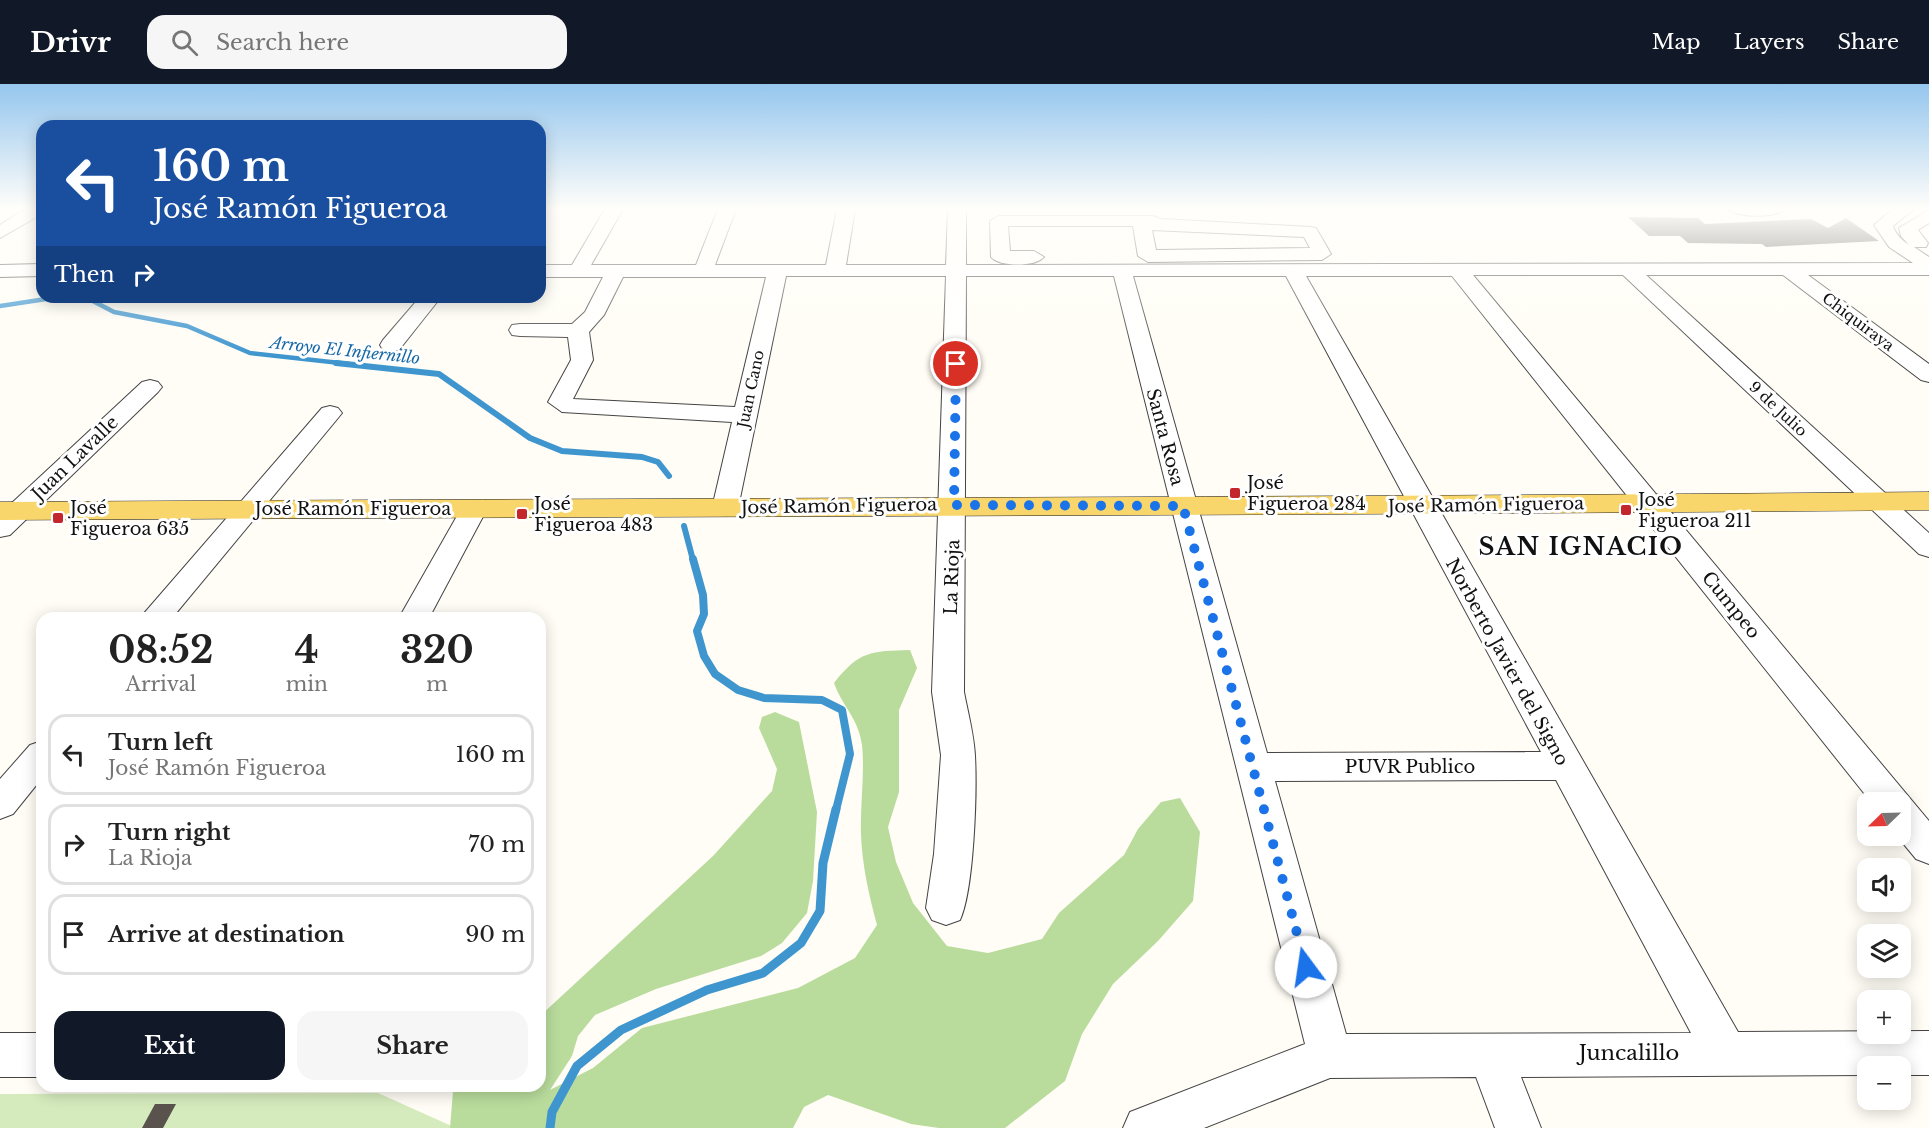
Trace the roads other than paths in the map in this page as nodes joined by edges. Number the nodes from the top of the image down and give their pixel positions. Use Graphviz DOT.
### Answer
graph roads {
  1 [pos="586,258"];
  2 [pos="708,258"];
  3 [pos="837,258"];
  4 [pos="957,258"];
  5 [pos="1017,258"];
  6 [pos="1137,258"];
  7 [pos="1245,258"];
  8 [pos="1135,263"];
  9 [pos="1456,268"];
  10 [pos="1627,268"];
  11 [pos="1292,269"];
  12 [pos="1787,269"];
  13 [pos="36,270"];
  14 [pos="957,270"];
  15 [pos="1929,270"];
  16 [pos="0,271"];
  17 [pos="546,271"];
  18 [pos="578,271"];
  19 [pos="703,271"];
  20 [pos="835,271"];
  21 [pos="615,272"];
  22 [pos="777,272"];
  23 [pos="426,303"];
  24 [pos="520,330"];
  25 [pos="578,331"];
  26 [pos="391,345"];
  27 [pos="1929,375"];
  28 [pos="150,387"];
  29 [pos="330,413"];
  30 [pos="745,415"];
  31 [pos="1878,501"];
  32 [pos="1929,501"];
  33 [pos="1647,502"];
  34 [pos="954,505"];
  35 [pos="1183,506"];
  36 [pos="1422,506"];
  37 [pos="725,508"];
  38 [pos="474,509"];
  39 [pos="246,510"];
  40 [pos="7,517"];
  41 [pos="1929,548"];
  42 [pos="160,612"];
  43 [pos="417,612"];
  44 [pos="36,761"];
  45 [pos="1565,766"];
  46 [pos="1255,767"];
  47 [pos="1884,792"];
  48 [pos="0,804"];
  49 [pos="1911,826"];
  50 [pos="1929,848"];
  51 [pos="946,908"];
  52 [pos="1725,1053"];
  53 [pos="1929,1053"];
  54 [pos="1490,1054"];
  55 [pos="0,1055"];
  56 [pos="36,1055"];
  57 [pos="1330,1056"];
  58 [pos="1146,1128"];
  59 [pos="1518,1128"];
  1 -- 18 [label="street"];
  2 -- 19 [label="street"];
  3 -- 20 [label="street"];
  4 -- 14 [label="street, La Rioja"];
  5 -- 8 [label="street"];
  6 -- 8 [label="street, Santa Rosa"];
  7 -- 8 [label="street"];
  8 -- 11 [label="street"];
  8 -- 14 [label="street"];
  8 -- 35 [label="street, Santa Rosa"];
  9 -- 10 [label="street"];
  9 -- 11 [label="street"];
  9 -- 33 [label="street, Cumpeo"];
  10 -- 12 [label="street"];
  10 -- 31 [label="street, 9 de Julio"];
  11 -- 36 [label="street, Norberto Javier del Signo"];
  12 -- 15 [label="street"];
  12 -- 27 [label="street, Chiquiraya"];
  13 -- 16 [label="street"];
  14 -- 20 [label="street"];
  14 -- 34 [label="street, La Rioja"];
  17 -- 18 [label="street"];
  18 -- 21 [label="street"];
  19 -- 21 [label="street"];
  19 -- 22 [label="street"];
  20 -- 22 [label="street"];
  21 -- 25 [label="street"];
  22 -- 30 [label="street, Juan Cano"];
  23 -- 26 [label="street"];
  24 -- 25 [label="street"];
  25 -- 30 [label="street"];
  28 -- 40 [label="street, Juan Lavalle"];
  29 -- 39 [label="street"];
  30 -- 37 [label="street, Juan Cano"];
  31 -- 32 [label="main road, José Ramón Figueroa"];
  31 -- 33 [label="main road, José Ramón Figueroa"];
  31 -- 41 [label="street, 9 de Julio"];
  33 -- 36 [label="main road, José Ramón Figueroa"];
  33 -- 47 [label="street, Cumpeo"];
  34 -- 35 [label="main road, José Ramón Figueroa"];
  34 -- 37 [label="main road, José Ramón Figueroa"];
  34 -- 51 [label="street, La Rioja"];
  35 -- 36 [label="main road, José Ramón Figueroa"];
  35 -- 46 [label="street, Santa Rosa"];
  36 -- 45 [label="street, Norberto Javier del Signo"];
  37 -- 38 [label="main road, José Ramón Figueroa"];
  38 -- 39 [label="main road, José Ramón Figueroa"];
  38 -- 43 [label="street"];
  39 -- 40 [label="main road, José Ramón Figueroa"];
  39 -- 42 [label="street"];
  44 -- 48 [label="street"];
  45 -- 46 [label="street, PUVR Publico"];
  45 -- 52 [label="street, Norberto Javier del Signo"];
  46 -- 57 [label="street, Santa Rosa"];
  49 -- 50 [label="street"];
  52 -- 53 [label="street, Juncalillo"];
  52 -- 54 [label="street, Juncalillo"];
  54 -- 57 [label="street, Juncalillo"];
  54 -- 59 [label="street"];
  55 -- 56 [label="street"];
  57 -- 58 [label="street"];
}
